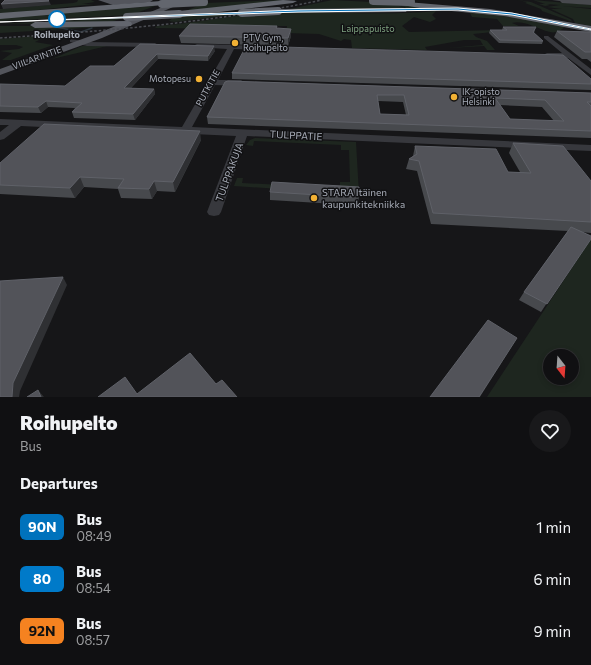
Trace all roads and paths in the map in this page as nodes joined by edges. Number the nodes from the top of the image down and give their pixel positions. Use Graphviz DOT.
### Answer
graph roads {
  1 [pos="150,0"];
  2 [pos="177,0"];
  3 [pos="186,0"];
  4 [pos="233,0"];
  5 [pos="246,0"];
  6 [pos="297,0"];
  7 [pos="369,0"];
  8 [pos="386,0"];
  9 [pos="450,0"];
  10 [pos="107,1"];
  11 [pos="208,1"];
  12 [pos="133,3"];
  13 [pos="458,9"];
  14 [pos="176,14"];
  15 [pos="0,16"];
  16 [pos="127,20"];
  17 [pos="561,21"];
  18 [pos="2,24"];
  19 [pos="118,24"];
  20 [pos="24,25"];
  21 [pos="90,25"];
  22 [pos="105,29"];
  23 [pos="591,29"];
  24 [pos="546,37"];
  25 [pos="79,42"];
  26 [pos="165,45"];
  27 [pos="186,46"];
  28 [pos="232,47"];
  29 [pos="271,48"];
  30 [pos="536,55"];
  31 [pos="569,56"];
  32 [pos="0,68"];
  33 [pos="0,72"];
  34 [pos="591,73"];
  35 [pos="213,82"];
  36 [pos="252,83"];
  37 [pos="0,122"];
  38 [pos="18,123"];
  39 [pos="184,130"];
  40 [pos="243,132"];
  41 [pos="0,137"];
  42 [pos="591,148"];
  43 [pos="214,212"];
  1 -- 10 [label="main road"];
  2 -- 19 [label="main road, VIILARINTIE"];
  3 -- 16 [label="main road, VIILARINTIE"];
  4 -- 5 [label="highway"];
  6 -- 14 [label="highway"];
  7 -- 17 [label="highway, bridge"];
  8 -- 13 [label="highway"];
  9 -- 17 [label="highway"];
  10 -- 12 [label="main road"];
  10 -- 15 [label="highway"];
  11 -- 12 [label="highway, bridge"];
  12 -- 15 [label="highway"];
  13 -- 14 [label="highway, bridge"];
  13 -- 23 [label="highway"];
  14 -- 16 [label="highway, bridge"];
  16 -- 18 [label="highway"];
  16 -- 19 [label="highway"];
  16 -- 25 [label="main road, VIILARINTIE"];
  17 -- 23 [label="highway"];
  19 -- 21 [label="highway"];
  19 -- 22 [label="main road, VIILARINTIE"];
  20 -- 21 [label="highway"];
  21 -- 22 [label="highway"];
  22 -- 25 [label="main road, VIILARINTIE"];
  24 -- 31 [label="street"];
  25 -- 26 [label="street"];
  25 -- 32 [label="main road, VIILARINTIE"];
  25 -- 33 [label="main road, VIILARINTIE"];
  27 -- 28 [label="street"];
  28 -- 29 [label="street"];
  28 -- 35 [label="street, PUTKITIE"];
  30 -- 31 [label="street"];
  31 -- 34 [label="street"];
  35 -- 36 [label="street"];
  35 -- 39 [label="street, PUTKITIE"];
  37 -- 38 [label="street, TULPPATIE"];
  38 -- 39 [label="street, TULPPATIE"];
  38 -- 41 [label="street"];
  39 -- 40 [label="street, TULPPATIE"];
  40 -- 42 [label="street, TULPPATIE"];
  40 -- 43 [label="street, TULPPAKUJA"];
}
